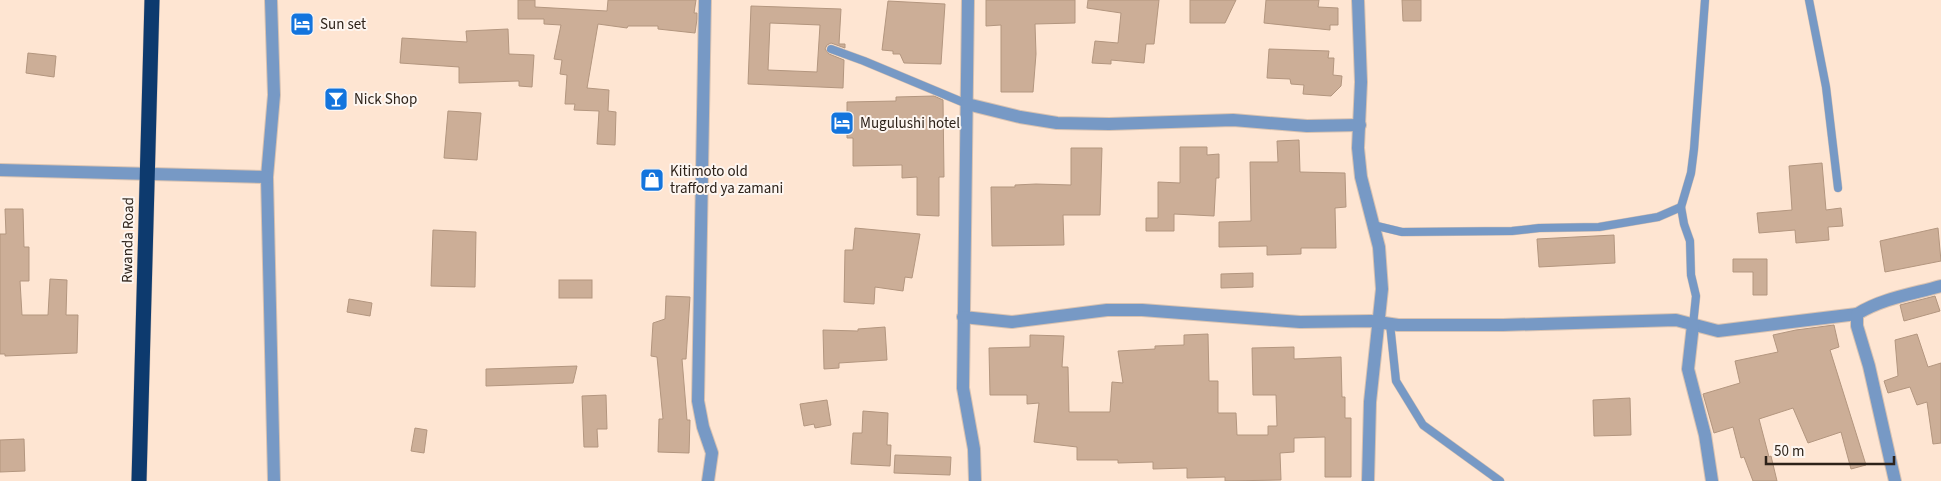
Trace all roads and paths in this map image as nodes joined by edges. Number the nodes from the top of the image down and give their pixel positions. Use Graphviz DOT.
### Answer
graph roads {
  1 [pos="152,0"];
  2 [pos="271,0"];
  3 [pos="705,0"];
  4 [pos="968,0"];
  5 [pos="1358,0"];
  6 [pos="1705,0"];
  7 [pos="1809,0"];
  8 [pos="831,49"];
  9 [pos="967,104"];
  10 [pos="1360,124"];
  11 [pos="0,170"];
  12 [pos="147,174"];
  13 [pos="267,177"];
  14 [pos="1838,188"];
  15 [pos="1681,207"];
  16 [pos="1373,225"];
  17 [pos="1941,286"];
  18 [pos="1857,314"];
  19 [pos="963,316"];
  20 [pos="1384,323"];
  21 [pos="1693,325"];
  22 [pos="139,481"];
  23 [pos="274,481"];
  24 [pos="708,481"];
  25 [pos="975,481"];
  26 [pos="1368,481"];
  27 [pos="1500,481"];
  28 [pos="1712,481"];
  29 [pos="1896,481"];
  1 -- 12 [label="highway, Rwanda Road"];
  2 -- 13 [label="street"];
  3 -- 24 [label="street"];
  4 -- 9 [label="street"];
  5 -- 10 [label="street"];
  6 -- 15 [label="lane"];
  7 -- 14 [label="lane"];
  8 -- 9 [label="lane"];
  9 -- 10 [label="street"];
  9 -- 19 [label="street"];
  10 -- 16 [label="street"];
  11 -- 12 [label="street"];
  12 -- 13 [label="street"];
  12 -- 22 [label="highway, Rwanda Road"];
  13 -- 23 [label="street"];
  15 -- 16 [label="lane"];
  15 -- 21 [label="lane"];
  16 -- 20 [label="street"];
  17 -- 18 [label="street"];
  18 -- 21 [label="street"];
  18 -- 29 [label="street"];
  19 -- 20 [label="street"];
  19 -- 25 [label="street"];
  20 -- 21 [label="street"];
  20 -- 26 [label="street"];
  20 -- 27 [label="lane"];
  21 -- 28 [label="street"];
}
